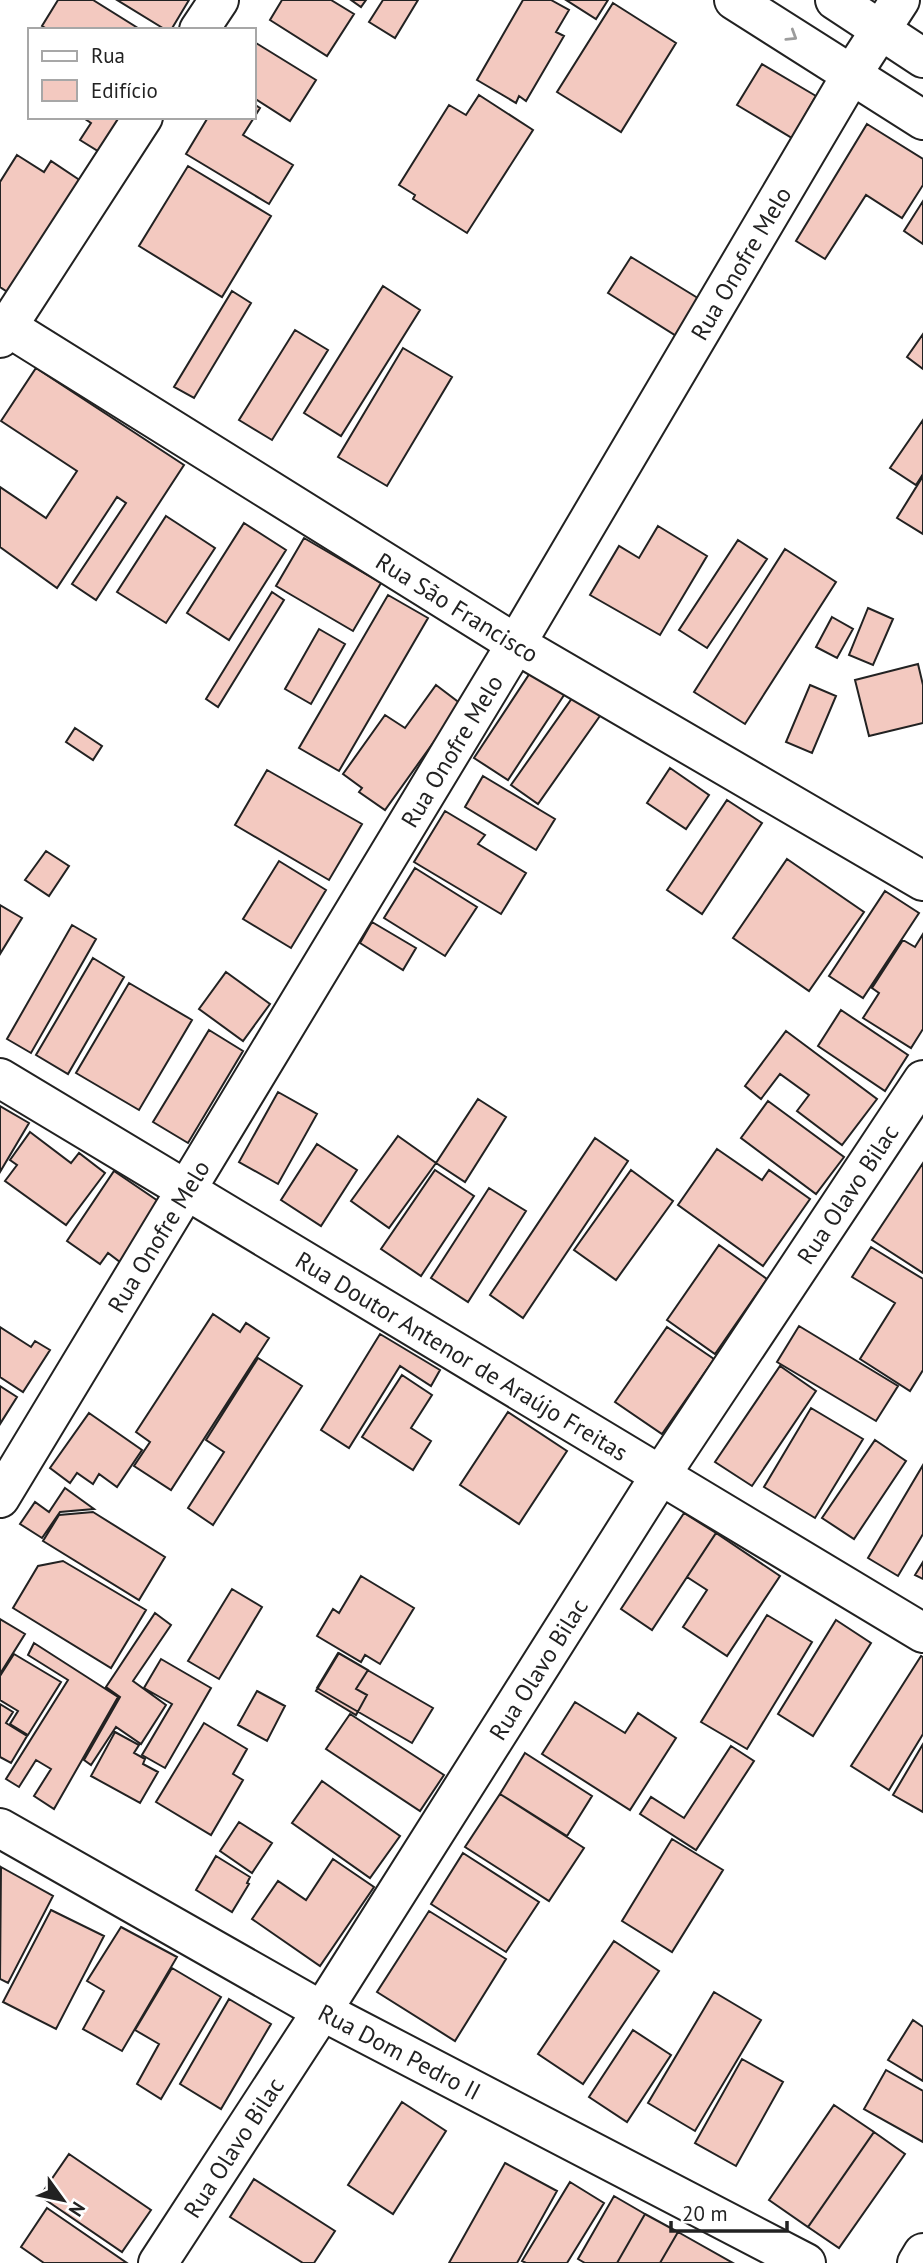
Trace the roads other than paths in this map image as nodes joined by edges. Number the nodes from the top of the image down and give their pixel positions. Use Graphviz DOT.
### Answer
graph roads {
  1 [pos="219,0"];
  2 [pos="734,0"];
  3 [pos="835,0"];
  4 [pos="892,15"];
  5 [pos="200,28"];
  6 [pos="923,58"];
  7 [pos="852,74"];
  8 [pos="142,119"];
  9 [pos="923,120"];
  10 [pos="3,329"];
  11 [pos="516,644"];
  12 [pos="923,881"];
  13 [pos="0,1078"];
  14 [pos="923,1080"];
  15 [pos="185,1189"];
  16 [pos="660,1476"];
  17 [pos="0,1498"];
  18 [pos="923,1633"];
  19 [pos="0,1828"];
  20 [pos="322,2011"];
  21 [pos="923,2253"];
  22 [pos="158,2263"];
  23 [pos="806,2263"];
  24 [pos="917,2263"];
  1 -- 5 [label="street"];
  2 -- 7 [label="street, one-way"];
  3 -- 4 [label="street"];
  4 -- 6 [label="street"];
  4 -- 7 [label="street, Rua Onofre Melo"];
  7 -- 9 [label="street"];
  7 -- 11 [label="street, Rua Onofre Melo"];
  8 -- 10 [label="street"];
  10 -- 11 [label="street, Rua São Francisco"];
  11 -- 12 [label="street, Rua São Francisco"];
  11 -- 15 [label="street, Rua Onofre Melo"];
  13 -- 15 [label="street, Rua Doutor Antenor de Araújo Freitas"];
  14 -- 16 [label="street, Rua Olavo Bilac"];
  15 -- 16 [label="street, Rua Doutor Antenor de Araújo Freitas"];
  15 -- 17 [label="street, Rua Onofre Melo"];
  16 -- 18 [label="street, Rua Doutor Antenor de Araújo Freitas"];
  16 -- 20 [label="street, Rua Olavo Bilac"];
  19 -- 20 [label="street, Rua Dom Pedro II"];
  20 -- 22 [label="street, Rua Olavo Bilac"];
  20 -- 23 [label="street, Rua Dom Pedro II"];
  21 -- 24 [label="street"];
}
